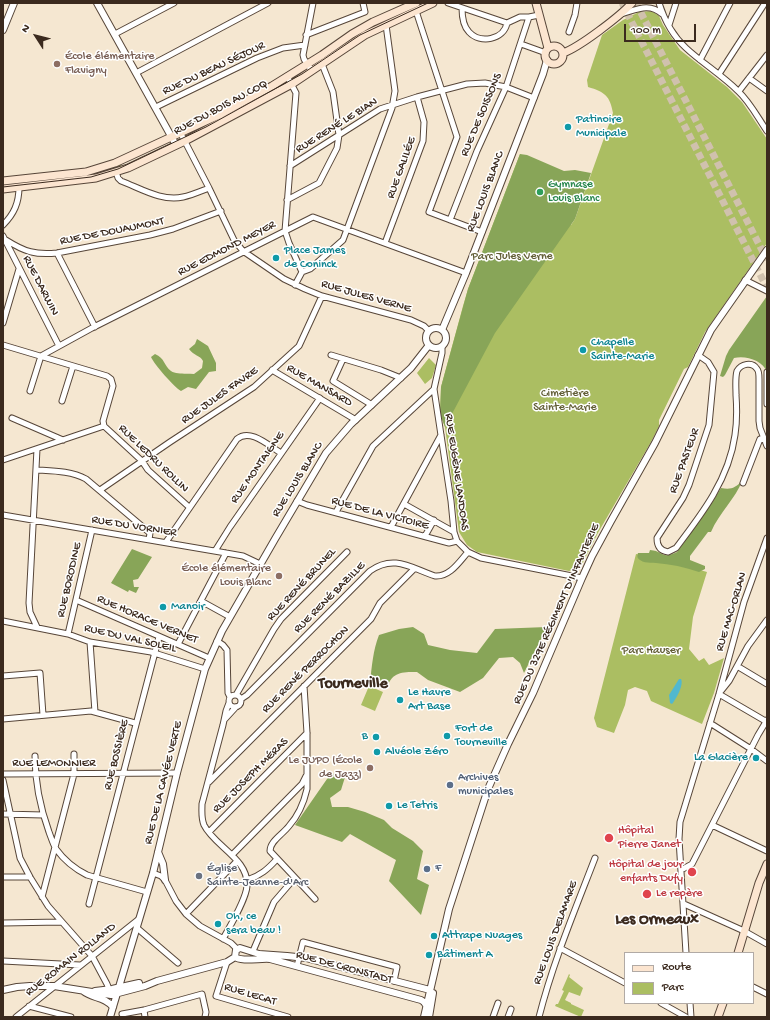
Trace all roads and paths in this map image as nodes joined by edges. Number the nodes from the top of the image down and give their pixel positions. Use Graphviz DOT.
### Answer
graph roads {
  1 [pos="14,3"];
  2 [pos="97,3"];
  3 [pos="174,3"];
  4 [pos="268,3"];
  5 [pos="313,3"];
  6 [pos="363,3"];
  7 [pos="434,3"];
  8 [pos="448,3"];
  9 [pos="536,3"];
  10 [pos="577,3"];
  11 [pos="632,3"];
  12 [pos="659,3"];
  13 [pos="676,3"];
  14 [pos="730,3"];
  15 [pos="765,3"];
  16 [pos="416,7"];
  17 [pos="462,8"];
  18 [pos="663,14"];
  19 [pos="540,15"];
  20 [pos="619,15"];
  21 [pos="529,17"];
  22 [pos="507,23"];
  23 [pos="386,25"];
  24 [pos="669,25"];
  25 [pos="3,30"];
  26 [pos="569,32"];
  27 [pos="115,34"];
  28 [pos="306,35"];
  29 [pos="305,44"];
  30 [pos="521,44"];
  31 [pos="563,53"];
  32 [pos="547,54"];
  33 [pos="767,55"];
  34 [pos="700,60"];
  35 [pos="307,64"];
  36 [pos="322,64"];
  37 [pos="312,71"];
  38 [pos="136,74"];
  39 [pos="719,74"];
  40 [pos="287,76"];
  41 [pos="749,78"];
  42 [pos="292,84"];
  43 [pos="506,87"];
  44 [pos="442,90"];
  45 [pos="739,91"];
  46 [pos="767,91"];
  47 [pos="417,98"];
  48 [pos="534,98"];
  49 [pos="393,104"];
  50 [pos="156,108"];
  51 [pos="767,131"];
  52 [pos="180,132"];
  53 [pos="339,135"];
  54 [pos="171,136"];
  55 [pos="185,141"];
  56 [pos="176,145"];
  57 [pos="290,166"];
  58 [pos="116,172"];
  59 [pos="3,181"];
  60 [pos="18,187"];
  61 [pos="209,188"];
  62 [pos="3,189"];
  63 [pos="287,200"];
  64 [pos="221,211"];
  65 [pos="450,220"];
  66 [pos="3,224"];
  67 [pos="347,230"];
  68 [pos="285,231"];
  69 [pos="482,232"];
  70 [pos="5,238"];
  71 [pos="385,243"];
  72 [pos="767,250"];
  73 [pos="243,251"];
  74 [pos="57,253"];
  75 [pos="20,269"];
  76 [pos="302,272"];
  77 [pos="466,274"];
  78 [pos="746,280"];
  79 [pos="295,285"];
  80 [pos="767,291"];
  81 [pos="322,296"];
  82 [pos="3,323"];
  83 [pos="96,326"];
  84 [pos="442,330"];
  85 [pos="429,331"];
  86 [pos="429,345"];
  87 [pos="3,346"];
  88 [pos="59,346"];
  89 [pos="442,346"];
  90 [pos="331,355"];
  91 [pos="698,355"];
  92 [pos="41,356"];
  93 [pos="343,359"];
  94 [pos="73,366"];
  95 [pos="272,370"];
  96 [pos="767,372"];
  97 [pos="401,378"];
  98 [pos="434,389"];
  99 [pos="30,392"];
  100 [pos="320,398"];
  101 [pos="62,401"];
  102 [pos="767,404"];
  103 [pos="372,405"];
  104 [pos="12,418"];
  105 [pos="356,420"];
  106 [pos="104,426"];
  107 [pos="441,436"];
  108 [pos="63,440"];
  109 [pos="766,440"];
  110 [pos="767,446"];
  111 [pos="37,449"];
  112 [pos="281,453"];
  113 [pos="3,460"];
  114 [pos="142,460"];
  115 [pos="37,470"];
  116 [pos="743,483"];
  117 [pos="100,490"];
  118 [pos="298,501"];
  119 [pos="404,504"];
  120 [pos="189,507"];
  121 [pos="336,512"];
  122 [pos="3,515"];
  123 [pos="34,520"];
  124 [pos="434,520"];
  125 [pos="391,527"];
  126 [pos="92,530"];
  127 [pos="454,532"];
  128 [pos="425,536"];
  129 [pos="767,538"];
  130 [pos="149,540"];
  131 [pos="457,541"];
  132 [pos="166,542"];
  133 [pos="215,551"];
  134 [pos="347,552"];
  135 [pos="468,552"];
  136 [pos="226,553"];
  137 [pos="260,564"];
  138 [pos="414,569"];
  139 [pos="582,578"];
  140 [pos="76,600"];
  141 [pos="201,601"];
  142 [pos="230,617"];
  143 [pos="767,620"];
  144 [pos="3,621"];
  145 [pos="37,627"];
  146 [pos="68,634"];
  147 [pos="159,637"];
  148 [pos="217,641"];
  149 [pos="90,642"];
  150 [pos="178,644"];
  151 [pos="154,653"];
  152 [pos="210,658"];
  153 [pos="737,666"];
  154 [pos="205,669"];
  155 [pos="3,676"];
  156 [pos="767,684"];
  157 [pos="304,686"];
  158 [pos="719,694"];
  159 [pos="238,697"];
  160 [pos="229,700"];
  161 [pos="236,707"];
  162 [pos="95,712"];
  163 [pos="43,715"];
  164 [pos="3,719"];
  165 [pos="224,720"];
  166 [pos="767,721"];
  167 [pos="136,723"];
  168 [pos="710,723"];
  169 [pos="307,733"];
  170 [pos="751,749"];
  171 [pos="74,754"];
  172 [pos="35,756"];
  173 [pos="767,761"];
  174 [pos="123,773"];
  175 [pos="177,773"];
  176 [pos="3,774"];
  177 [pos="35,774"];
  178 [pos="74,774"];
  179 [pos="307,774"];
  180 [pos="3,780"];
  181 [pos="209,782"];
  182 [pos="3,814"];
  183 [pos="11,814"];
  184 [pos="43,815"];
  185 [pos="712,825"];
  186 [pos="209,832"];
  187 [pos="55,848"];
  188 [pos="767,851"];
  189 [pos="158,852"];
  190 [pos="232,855"];
  191 [pos="595,858"];
  192 [pos="277,859"];
  193 [pos="238,861"];
  194 [pos="767,864"];
  195 [pos="681,870"];
  196 [pos="153,873"];
  197 [pos="3,877"];
  198 [pos="30,877"];
  199 [pos="96,878"];
  200 [pos="164,880"];
  201 [pos="247,880"];
  202 [pos="293,880"];
  203 [pos="147,892"];
  204 [pos="42,897"];
  205 [pos="315,899"];
  206 [pos="89,904"];
  207 [pos="684,904"];
  208 [pos="186,914"];
  209 [pos="139,919"];
  210 [pos="61,922"];
  211 [pos="3,923"];
  212 [pos="137,928"];
  213 [pos="744,931"];
  214 [pos="223,939"];
  215 [pos="767,944"];
  216 [pos="560,948"];
  217 [pos="237,949"];
  218 [pos="686,952"];
  219 [pos="738,952"];
  220 [pos="253,954"];
  221 [pos="92,956"];
  222 [pos="235,957"];
  223 [pos="299,957"];
  224 [pos="3,961"];
  225 [pos="227,962"];
  226 [pos="178,963"];
  227 [pos="80,965"];
  228 [pos="297,966"];
  229 [pos="432,980"];
  230 [pos="394,981"];
  231 [pos="624,982"];
  232 [pos="54,986"];
  233 [pos="754,987"];
  234 [pos="109,989"];
  235 [pos="3,990"];
  236 [pos="82,990"];
  237 [pos="118,990"];
  238 [pos="430,990"];
  239 [pos="93,991"];
  240 [pos="767,994"];
  241 [pos="432,1000"];
  242 [pos="498,1003"];
  243 [pos="663,1004"];
  244 [pos="690,1004"];
  245 [pos="723,1004"];
  246 [pos="426,1005"];
  247 [pos="29,1006"];
  248 [pos="113,1008"];
  249 [pos="511,1009"];
  250 [pos="144,1010"];
  251 [pos="122,1016"];
  252 [pos="16,1017"];
  253 [pos="71,1017"];
  254 [pos="110,1017"];
  255 [pos="145,1017"];
  256 [pos="205,1017"];
  257 [pos="288,1017"];
  258 [pos="424,1017"];
  259 [pos="429,1017"];
  260 [pos="493,1017"];
  261 [pos="508,1017"];
  262 [pos="539,1017"];
  263 [pos="686,1017"];
  264 [pos="691,1017"];
  265 [pos="718,1017"];
  1 -- 25 [label="street"];
  2 -- 27 [label="street"];
  3 -- 27 [label="street"];
  4 -- 38 [label="street"];
  5 -- 28 [label="street"];
  6 -- 28 [label="street"];
  7 -- 16 [label="main road, RUE DU BOIS AU COQ"];
  8 -- 17 [label="street"];
  9 -- 19 [label="main road"];
  10 -- 26 [label="street"];
  11 -- 20 [label="main road"];
  12 -- 18 [label="street"];
  13 -- 24 [label="street"];
  14 -- 34 [label="street"];
  15 -- 39 [label="street"];
  16 -- 23 [label="main road, RUE DU BOIS AU COQ"];
  16 -- 35 [label="main road, RUE DU BOIS AU COQ"];
  16 -- 44 [label="street"];
  17 -- 22 [label="street"];
  17 -- 22 [label="street"];
  18 -- 20 [label="street"];
  18 -- 24 [label="street"];
  19 -- 21 [label="street"];
  19 -- 32 [label="main road"];
  20 -- 31 [label="main road"];
  21 -- 22 [label="street"];
  21 -- 30 [label="street, RUE DE SOISSONS"];
  23 -- 36 [label="main road, RUE DU BOIS AU COQ"];
  23 -- 49 [label="street"];
  24 -- 34 [label="street"];
  27 -- 38 [label="street"];
  28 -- 29 [label="street"];
  29 -- 35 [label="street"];
  29 -- 50 [label="street, RUE DU BEAU SÉJOUR"];
  30 -- 32 [label="street"];
  30 -- 43 [label="street, RUE DE SOISSONS"];
  31 -- 32 [label="main road"];
  31 -- 32 [label="main road"];
  32 -- 48 [label="street, RUE LOUIS BLANC"];
  33 -- 41 [label="street"];
  34 -- 39 [label="street"];
  35 -- 37 [label="street"];
  35 -- 40 [label="main road, RUE DU BOIS AU COQ"];
  36 -- 37 [label="main road, RUE DU BOIS AU COQ"];
  36 -- 53 [label="street"];
  37 -- 42 [label="main road, RUE DU BOIS AU COQ"];
  38 -- 50 [label="street"];
  39 -- 45 [label="street"];
  40 -- 42 [label="street"];
  40 -- 52 [label="main road, RUE DU BOIS AU COQ"];
  41 -- 45 [label="street"];
  41 -- 46 [label="street"];
  42 -- 55 [label="main road, RUE DU BOIS AU COQ"];
  42 -- 57 [label="street"];
  43 -- 44 [label="street, RUE RENÉ LE BIAN"];
  43 -- 48 [label="street, RUE RENÉ LE BIAN"];
  43 -- 65 [label="street, RUE DE SOISSONS"];
  44 -- 47 [label="street, RUE RENÉ LE BIAN"];
  44 -- 65 [label="street"];
  45 -- 51 [label="street"];
  47 -- 49 [label="street, RUE RENÉ LE BIAN"];
  47 -- 71 [label="street, RUE GALILÉE"];
  48 -- 69 [label="street, RUE LOUIS BLANC"];
  49 -- 53 [label="street, RUE RENÉ LE BIAN"];
  49 -- 67 [label="street"];
  50 -- 54 [label="street"];
  52 -- 54 [label="main road, RUE DU BOIS AU COQ"];
  52 -- 55 [label="street"];
  53 -- 57 [label="street, RUE RENÉ LE BIAN"];
  53 -- 63 [label="street"];
  54 -- 56 [label="street"];
  54 -- 59 [label="main road, RUE DU BOIS AU COQ"];
  55 -- 56 [label="main road, RUE DU BOIS AU COQ"];
  55 -- 61 [label="street"];
  56 -- 58 [label="main road, RUE DU BOIS AU COQ"];
  57 -- 63 [label="street"];
  58 -- 60 [label="main road, RUE DU BOIS AU COQ"];
  58 -- 61 [label="street"];
  60 -- 62 [label="main road, RUE DU BOIS AU COQ"];
  60 -- 66 [label="street"];
  61 -- 64 [label="street"];
  63 -- 68 [label="street"];
  64 -- 73 [label="street"];
  64 -- 74 [label="street, RUE DE DOUAUMONT"];
  65 -- 69 [label="street"];
  67 -- 68 [label="street, RUE EDMOND MEYER"];
  67 -- 71 [label="street, RUE EDMOND MEYER"];
  67 -- 76 [label="street"];
  68 -- 73 [label="street, RUE EDMOND MEYER"];
  68 -- 76 [label="street"];
  69 -- 77 [label="street, RUE LOUIS BLANC"];
  70 -- 74 [label="street, RUE DE DOUAUMONT"];
  70 -- 75 [label="street, RUE DARWIN"];
  71 -- 77 [label="street, RUE EDMOND MEYER"];
  72 -- 78 [label="street, RUE DU 329E RÉGIMENT D'INFANTERIE"];
  73 -- 79 [label="street"];
  73 -- 83 [label="street, RUE EDMOND MEYER"];
  74 -- 83 [label="street"];
  75 -- 82 [label="street"];
  75 -- 88 [label="street, RUE DARWIN"];
  76 -- 79 [label="street"];
  77 -- 84 [label="street, RUE LOUIS BLANC"];
  78 -- 80 [label="street"];
  78 -- 91 [label="street, RUE DU 329E RÉGIMENT D'INFANTERIE"];
  79 -- 81 [label="street, RUE JULES VERNE"];
  81 -- 85 [label="street, RUE JULES VERNE"];
  81 -- 95 [label="street, RUE JULES FAVRE"];
  83 -- 88 [label="street, RUE EDMOND MEYER"];
  84 -- 85 [label="street"];
  84 -- 89 [label="street"];
  85 -- 86 [label="street"];
  86 -- 89 [label="street"];
  86 -- 97 [label="street, RUE LOUIS BLANC"];
  87 -- 92 [label="street"];
  88 -- 92 [label="street, RUE EDMOND MEYER"];
  89 -- 98 [label="street, RUE EUGÈNE LANDOAS"];
  90 -- 93 [label="street"];
  91 -- 109 [label="street, RUE PASTEUR"];
  91 -- 139 [label="street, RUE DU 329E RÉGIMENT D'INFANTERIE"];
  92 -- 94 [label="street"];
  92 -- 99 [label="street"];
  93 -- 97 [label="street"];
  93 -- 103 [label="street"];
  94 -- 101 [label="street"];
  94 -- 106 [label="street"];
  95 -- 100 [label="street, RUE MANSARD"];
  95 -- 114 [label="street, RUE JULES FAVRE"];
  96 -- 102 [label="street"];
  97 -- 103 [label="street, RUE LOUIS BLANC"];
  98 -- 107 [label="street, RUE EUGÈNE LANDOAS"];
  98 -- 121 [label="street"];
  100 -- 105 [label="street, RUE MANSARD"];
  100 -- 112 [label="street, RUE MONTAIGNE"];
  103 -- 105 [label="street, RUE LOUIS BLANC"];
  104 -- 108 [label="street"];
  105 -- 118 [label="street, RUE LOUIS BLANC"];
  106 -- 108 [label="street"];
  106 -- 114 [label="street, RUE LEDRU ROLLIN"];
  107 -- 119 [label="street"];
  107 -- 127 [label="street, RUE EUGÈNE LANDOAS"];
  108 -- 111 [label="street"];
  109 -- 110 [label="street"];
  109 -- 116 [label="street"];
  111 -- 113 [label="street"];
  111 -- 115 [label="street"];
  112 -- 120 [label="street"];
  112 -- 133 [label="street, RUE MONTAIGNE"];
  114 -- 117 [label="street, RUE JULES FAVRE"];
  114 -- 120 [label="street, RUE LEDRU ROLLIN"];
  115 -- 117 [label="street"];
  115 -- 123 [label="street"];
  117 -- 130 [label="street"];
  118 -- 121 [label="street, RUE DE LA VICTOIRE"];
  118 -- 137 [label="street, RUE LOUIS BLANC"];
  119 -- 124 [label="street"];
  119 -- 125 [label="street"];
  120 -- 132 [label="street"];
  121 -- 125 [label="street, RUE DE LA VICTOIRE"];
  122 -- 123 [label="street, RUE DU VORNIER"];
  123 -- 126 [label="street, RUE DU VORNIER"];
  123 -- 145 [label="street"];
  124 -- 127 [label="street"];
  124 -- 128 [label="street"];
  125 -- 128 [label="street, RUE DE LA VICTOIRE"];
  126 -- 130 [label="street, RUE DU VORNIER"];
  126 -- 140 [label="street, RUE BORODINE"];
  127 -- 131 [label="street, RUE EUGÈNE LANDOAS"];
  128 -- 131 [label="street, RUE DE LA VICTOIRE"];
  129 -- 158 [label="street, RUE MAC-ORLAN"];
  130 -- 132 [label="street, RUE DU VORNIER"];
  131 -- 135 [label="street, RUE EUGÈNE LANDOAS"];
  132 -- 133 [label="street, RUE DU VORNIER"];
  133 -- 136 [label="street, RUE DU VORNIER"];
  134 -- 159 [label="street, RUE RENÉ BRUNEL"];
  135 -- 138 [label="street, RUE RENÉ BAZILLE"];
  135 -- 139 [label="street, RUE EUGÈNE LANDOAS"];
  136 -- 137 [label="street, RUE DU VORNIER"];
  136 -- 141 [label="street"];
  137 -- 142 [label="street, RUE DE LA CAVÉE VERTE"];
  138 -- 157 [label="street, RUE RENÉ PERROCHON"];
  138 -- 159 [label="street, RUE RENÉ BAZILLE"];
  139 -- 229 [label="street, RUE DU 329E RÉGIMENT D'INFANTERIE"];
  140 -- 146 [label="street, RUE BORODINE"];
  140 -- 147 [label="street, RUE HORACE VERNET"];
  141 -- 142 [label="street"];
  141 -- 150 [label="street"];
  142 -- 148 [label="street, RUE DE LA CAVÉE VERTE"];
  143 -- 153 [label="street"];
  144 -- 145 [label="street, RUE DU VAL SOLEIL"];
  145 -- 146 [label="street, RUE DU VAL SOLEIL"];
  146 -- 149 [label="street, RUE DU VAL SOLEIL"];
  147 -- 150 [label="street, RUE HORACE VERNET"];
  147 -- 151 [label="street, RUE BOSSIÈRE"];
  148 -- 152 [label="street, RUE DE LA CAVÉE VERTE"];
  148 -- 160 [label="street"];
  149 -- 151 [label="street, RUE DU VAL SOLEIL"];
  149 -- 162 [label="street"];
  150 -- 152 [label="street, RUE HORACE VERNET"];
  151 -- 154 [label="street, RUE DU VAL SOLEIL"];
  151 -- 167 [label="street, RUE BOSSIÈRE"];
  152 -- 154 [label="street, RUE DE LA CAVÉE VERTE"];
  153 -- 156 [label="street"];
  153 -- 158 [label="street"];
  154 -- 175 [label="street, RUE DE LA CAVÉE VERTE"];
  155 -- 163 [label="street"];
  157 -- 169 [label="street"];
  157 -- 181 [label="street, RUE RENÉ PERROCHON"];
  158 -- 166 [label="street"];
  158 -- 168 [label="street, RUE MAC-ORLAN"];
  159 -- 160 [label="street"];
  159 -- 161 [label="street"];
  160 -- 161 [label="street"];
  160 -- 165 [label="street"];
  161 -- 165 [label="street"];
  162 -- 163 [label="street"];
  162 -- 167 [label="street"];
  163 -- 164 [label="street"];
  165 -- 181 [label="street"];
  166 -- 170 [label="street"];
  167 -- 174 [label="street, RUE BOSSIÈRE"];
  168 -- 170 [label="street"];
  168 -- 195 [label="street, RUE MAC-ORLAN"];
  169 -- 179 [label="street"];
  169 -- 186 [label="street, RUE JOSEPH MÉRAS"];
  170 -- 173 [label="street"];
  170 -- 185 [label="street"];
  171 -- 178 [label="street"];
  172 -- 177 [label="street"];
  174 -- 175 [label="street, RUE LEMONNIER"];
  174 -- 178 [label="street, RUE LEMONNIER"];
  174 -- 199 [label="street, RUE BOSSIÈRE"];
  175 -- 189 [label="street, RUE DE LA CAVÉE VERTE"];
  176 -- 177 [label="street, RUE LEMONNIER"];
  177 -- 178 [label="street, RUE LEMONNIER"];
  177 -- 184 [label="street"];
  178 -- 187 [label="street"];
  179 -- 190 [label="street"];
  179 -- 192 [label="street"];
  180 -- 183 [label="street"];
  181 -- 186 [label="street"];
  182 -- 183 [label="street"];
  183 -- 184 [label="street"];
  183 -- 198 [label="street"];
  184 -- 187 [label="street"];
  185 -- 188 [label="street"];
  185 -- 195 [label="street"];
  186 -- 190 [label="street"];
  187 -- 199 [label="street"];
  187 -- 204 [label="street"];
  189 -- 196 [label="street, RUE DE LA CAVÉE VERTE"];
  189 -- 200 [label="street"];
  190 -- 193 [label="street"];
  191 -- 216 [label="street, RUE LOUIS DELAMARE"];
  192 -- 201 [label="street"];
  192 -- 205 [label="street"];
  193 -- 201 [label="street"];
  193 -- 208 [label="street"];
  194 -- 213 [label="main road"];
  195 -- 207 [label="street, RUE MAC-ORLAN"];
  196 -- 200 [label="street"];
  196 -- 203 [label="street, RUE DE LA CAVÉE VERTE"];
  197 -- 198 [label="street"];
  198 -- 204 [label="street"];
  199 -- 203 [label="street"];
  199 -- 206 [label="street, RUE BOSSIÈRE"];
  200 -- 208 [label="street"];
  201 -- 214 [label="street"];
  202 -- 220 [label="street"];
  203 -- 209 [label="street, RUE DE LA CAVÉE VERTE"];
  204 -- 210 [label="street"];
  207 -- 213 [label="street"];
  207 -- 218 [label="street, RUE MAC-ORLAN"];
  208 -- 214 [label="street"];
  209 -- 212 [label="street, RUE DE LA CAVÉE VERTE"];
  209 -- 221 [label="street, RUE ROMAIN ROLLAND"];
  210 -- 211 [label="street"];
  210 -- 221 [label="street"];
  212 -- 226 [label="street"];
  212 -- 237 [label="street, RUE DE LA CAVÉE VERTE"];
  213 -- 215 [label="street"];
  213 -- 219 [label="main road"];
  214 -- 217 [label="street"];
  216 -- 231 [label="street"];
  216 -- 262 [label="street, RUE LOUIS DELAMARE"];
  217 -- 220 [label="street, RUE DE CRONSTADT"];
  217 -- 222 [label="street"];
  220 -- 222 [label="street, RUE DE CRONSTADT"];
  220 -- 223 [label="street, RUE DE CRONSTADT"];
  220 -- 228 [label="street, RUE DE CRONSTADT"];
  221 -- 227 [label="street, RUE ROMAIN ROLLAND"];
  221 -- 234 [label="street"];
  222 -- 225 [label="street"];
  223 -- 228 [label="street"];
  223 -- 230 [label="street, RUE DE CRONSTADT"];
  223 -- 230 [label="street"];
  224 -- 227 [label="street"];
  225 -- 237 [label="street"];
  225 -- 257 [label="street, RUE LECAT"];
  227 -- 232 [label="street, RUE ROMAIN ROLLAND"];
  228 -- 246 [label="street, RUE DE CRONSTADT"];
  229 -- 238 [label="street, RUE DU 329E RÉGIMENT D'INFANTERIE"];
  229 -- 241 [label="street"];
  230 -- 238 [label="street, RUE DE CRONSTADT"];
  232 -- 235 [label="street"];
  232 -- 236 [label="street"];
  232 -- 247 [label="street, RUE ROMAIN ROLLAND"];
  233 -- 240 [label="street"];
  234 -- 237 [label="street"];
  234 -- 239 [label="street"];
  236 -- 239 [label="street"];
  236 -- 248 [label="street"];
  237 -- 239 [label="street"];
  237 -- 248 [label="street, RUE DE LA CAVÉE VERTE"];
  238 -- 241 [label="street"];
  238 -- 246 [label="street, RUE DU 329E RÉGIMENT D'INFANTERIE"];
  241 -- 259 [label="street"];
  242 -- 260 [label="street"];
  243 -- 263 [label="street"];
  244 -- 264 [label="street"];
  245 -- 265 [label="main road"];
  246 -- 258 [label="street, RUE DU 329E RÉGIMENT D'INFANTERIE"];
  247 -- 252 [label="street, RUE ROMAIN ROLLAND"];
  247 -- 253 [label="street"];
  248 -- 251 [label="street"];
  248 -- 254 [label="street, RUE DE LA CAVÉE VERTE"];
  249 -- 261 [label="street"];
  250 -- 251 [label="street"];
  250 -- 255 [label="street"];
  250 -- 256 [label="street"];
}
